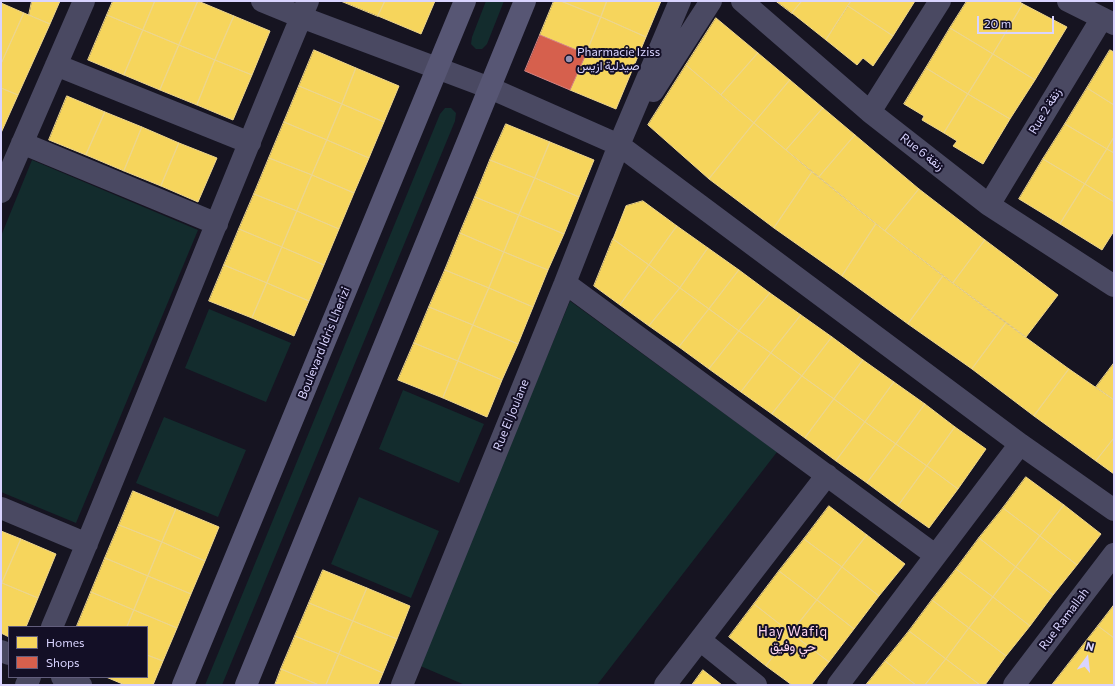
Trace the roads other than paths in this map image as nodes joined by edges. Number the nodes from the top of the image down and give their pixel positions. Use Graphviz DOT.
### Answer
graph roads {
  1 [pos="84,1"];
  2 [pos="262,1"];
  3 [pos="465,1"];
  4 [pos="525,1"];
  5 [pos="680,1"];
  6 [pos="711,1"];
  7 [pos="742,1"];
  8 [pos="940,1"];
  9 [pos="1068,1"];
  10 [pos="305,9"];
  11 [pos="1108,21"];
  12 [pos="56,65"];
  13 [pos="437,68"];
  14 [pos="490,88"];
  15 [pos="870,112"];
  16 [pos="22,143"];
  17 [pos="250,143"];
  18 [pos="619,145"];
  19 [pos="1,192"];
  20 [pos="989,205"];
  21 [pos="217,224"];
  22 [pos="565,284"];
  23 [pos="1114,285"];
  24 [pos="1020,444"];
  25 [pos="827,475"];
  26 [pos="1,508"];
  27 [pos="1114,510"];
  28 [pos="87,544"];
  29 [pos="1114,554"];
  30 [pos="935,555"];
  31 [pos="52,626"];
  32 [pos="700,640"];
  33 [pos="64,678"];
  34 [pos="409,683"];
  35 [pos="81,685"];
  36 [pos="183,685"];
  37 [pos="246,685"];
  38 [pos="665,685"];
  39 [pos="756,685"];
  40 [pos="838,685"];
  41 [pos="1014,685"];
  1 -- 12 [label="street"];
  2 -- 10 [label="street"];
  3 -- 13 [label="main road, Boulevard Idris Lherizi"];
  4 -- 14 [label="main road"];
  5 -- 18 [label="street"];
  6 -- 18 [label="street"];
  7 -- 15 [label="street, Rue 6 زنقة"];
  8 -- 15 [label="street"];
  9 -- 11 [label="street"];
  10 -- 13 [label="street"];
  10 -- 17 [label="street"];
  11 -- 20 [label="street, Rue 2 زنقة"];
  12 -- 16 [label="street"];
  12 -- 17 [label="street"];
  13 -- 14 [label="street"];
  13 -- 36 [label="main road, Boulevard Idris Lherizi"];
  14 -- 18 [label="street"];
  14 -- 37 [label="main road"];
  15 -- 20 [label="street, Rue 6 زنقة"];
  16 -- 19 [label="street"];
  16 -- 21 [label="street"];
  17 -- 21 [label="street"];
  18 -- 22 [label="street, Rue El Joulane"];
  18 -- 24 [label="street"];
  20 -- 23 [label="street, Rue 6 زنقة"];
  21 -- 28 [label="street"];
  22 -- 25 [label="street"];
  22 -- 34 [label="street, Rue El Joulane"];
  24 -- 27 [label="street"];
  24 -- 30 [label="street"];
  25 -- 30 [label="street"];
  25 -- 32 [label="street"];
  26 -- 28 [label="street"];
  28 -- 31 [label="street"];
  29 -- 41 [label="street, Rue Ramallah"];
  30 -- 40 [label="street"];
  32 -- 38 [label="street"];
  32 -- 39 [label="street"];
  33 -- 35 [label="street"];
}
